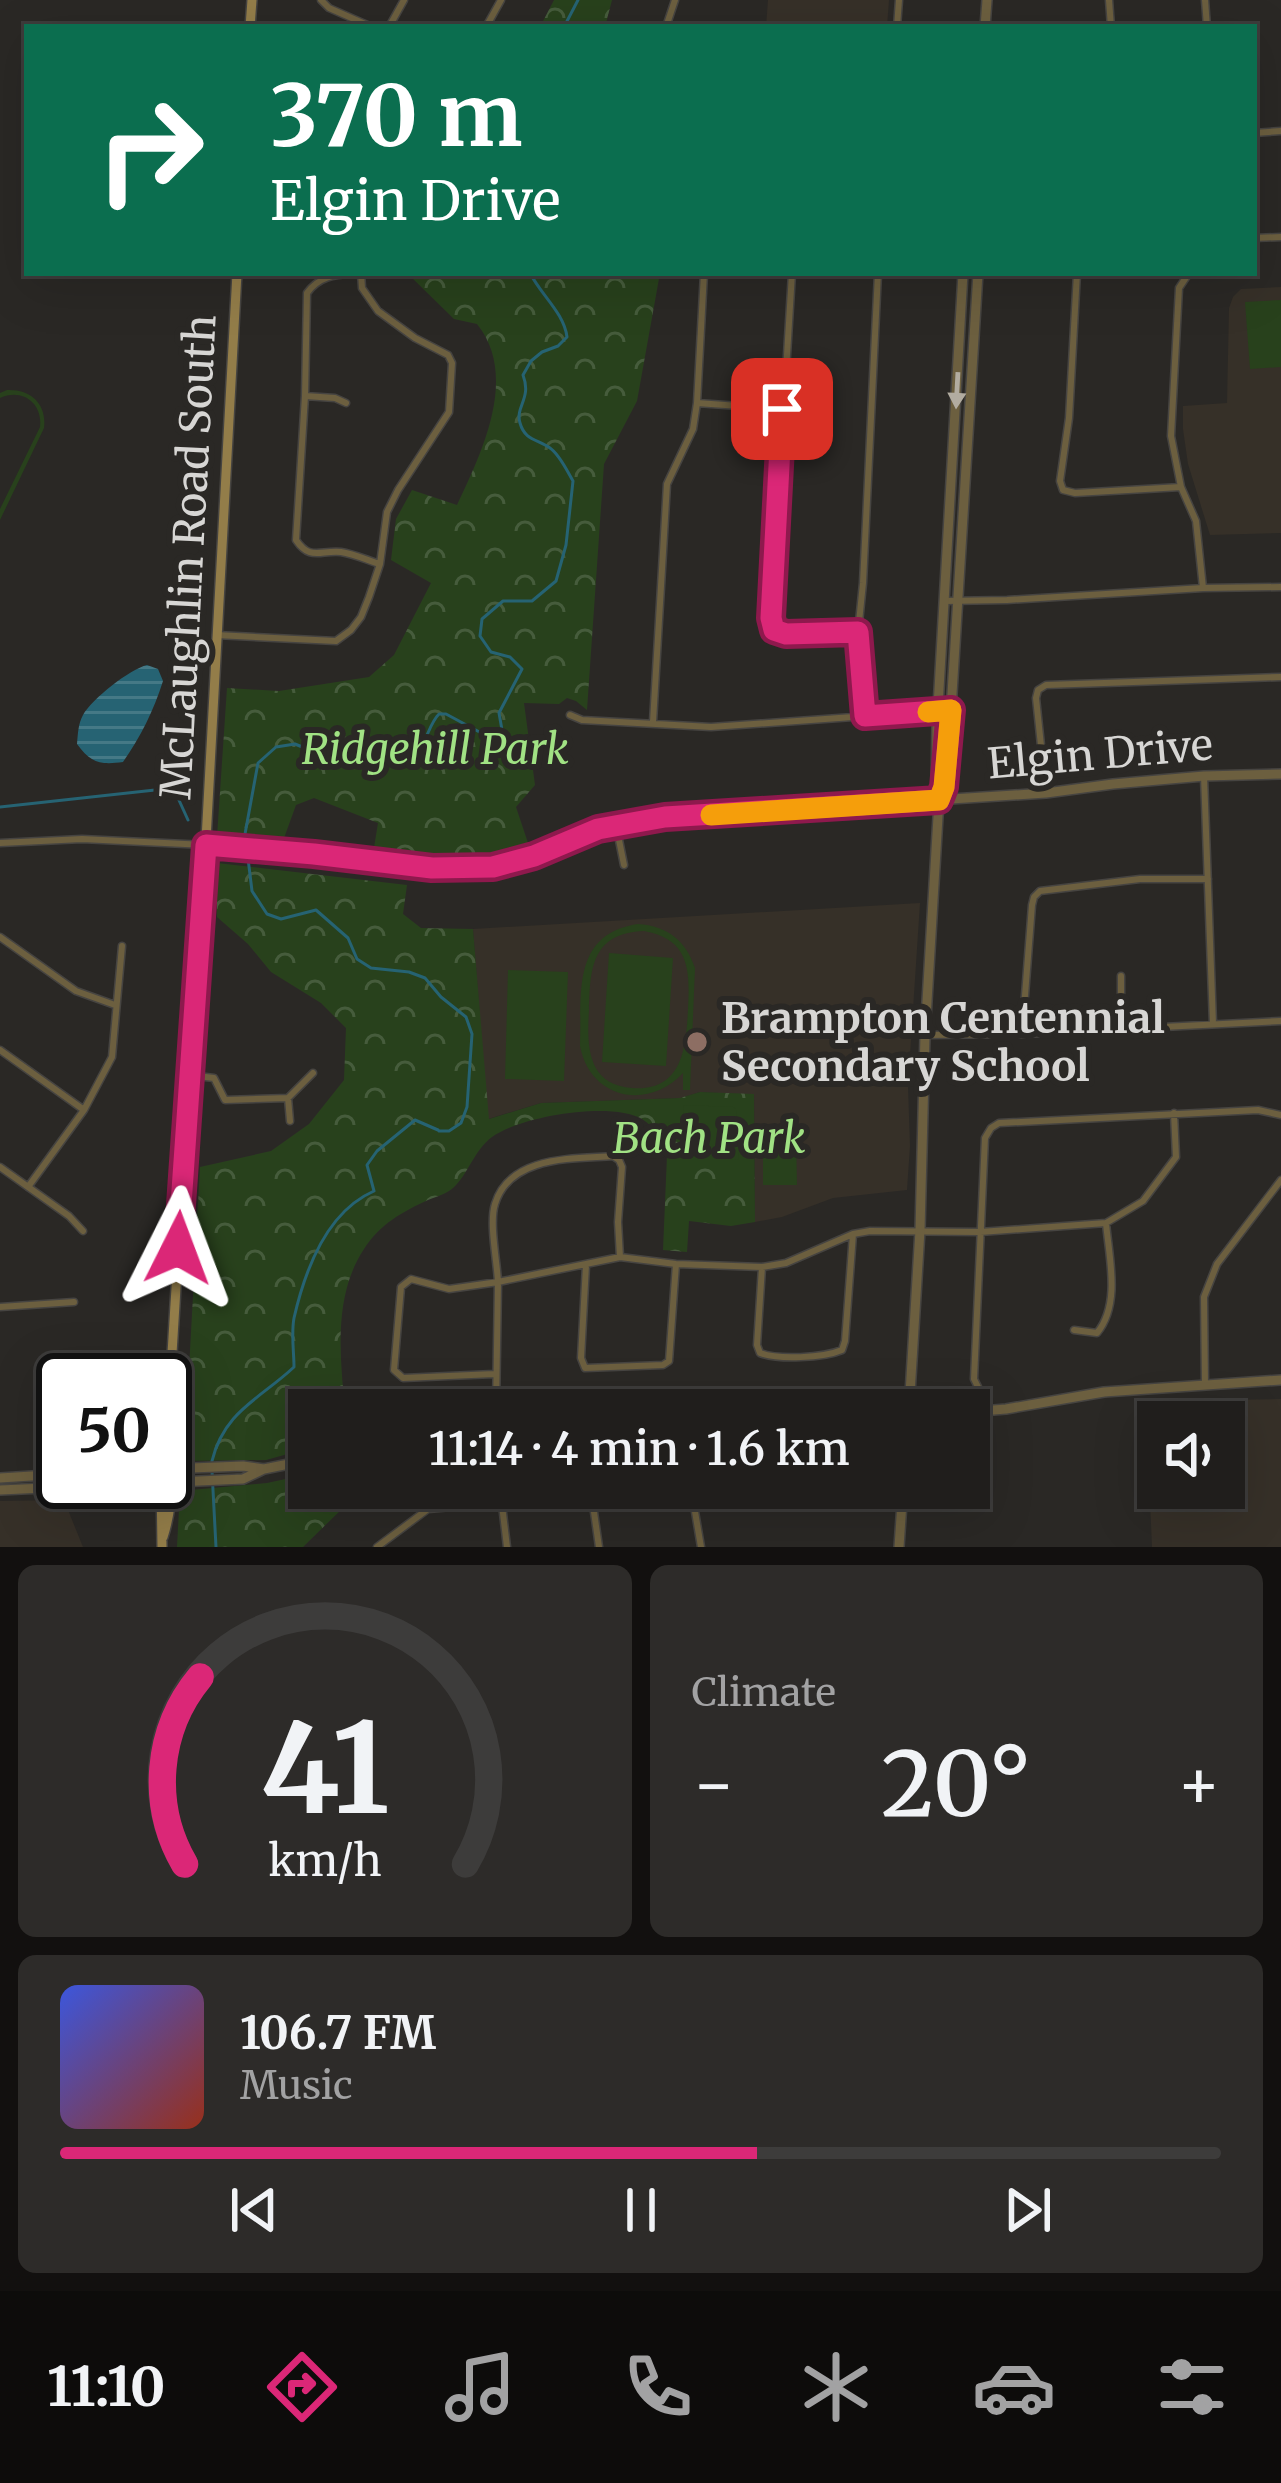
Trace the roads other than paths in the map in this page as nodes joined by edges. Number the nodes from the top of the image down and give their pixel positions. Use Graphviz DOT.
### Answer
graph roads {
  1 [pos="321,0"];
  2 [pos="365,24"];
  3 [pos="237,276"];
  4 [pos="329,276"];
  5 [pos="361,276"];
  6 [pos="704,276"];
  7 [pos="792,276"];
  8 [pos="878,276"];
  9 [pos="963,276"];
  10 [pos="978,276"];
  11 [pos="1077,276"];
  12 [pos="1187,276"];
  13 [pos="305,396"];
  14 [pos="346,403"];
  15 [pos="697,403"];
  16 [pos="782,409"];
  17 [pos="1181,487"];
  18 [pos="380,564"];
  19 [pos="1281,587"];
  20 [pos="1203,588"];
  21 [pos="944,601"];
  22 [pos="958,602"];
  23 [pos="858,632"];
  24 [pos="215,635"];
  25 [pos="1281,677"];
  26 [pos="951,710"];
  27 [pos="938,712"];
  28 [pos="570,715"];
  29 [pos="865,716"];
  30 [pos="653,722"];
  31 [pos="1281,774"];
  32 [pos="1204,776"];
  33 [pos="1046,793"];
  34 [pos="939,800"];
  35 [pos="616,825"];
  36 [pos="0,843"];
  37 [pos="206,845"];
  38 [pos="624,865"];
  39 [pos="1208,879"];
  40 [pos="0,937"];
  41 [pos="122,946"];
  42 [pos="1121,976"];
  43 [pos="115,1005"];
  44 [pos="1281,1021"];
  45 [pos="1214,1025"];
  46 [pos="1121,1030"];
  47 [pos="1022,1034"];
  48 [pos="925,1035"];
  49 [pos="0,1050"];
  50 [pos="313,1073"];
  51 [pos="189,1075"];
  52 [pos="288,1098"];
  53 [pos="84,1110"];
  54 [pos="1174,1113"];
  55 [pos="1281,1114"];
  56 [pos="290,1121"];
  57 [pos="0,1167"];
  58 [pos="1281,1180"];
  59 [pos="28,1187"];
  60 [pos="1106,1223"];
  61 [pos="920,1230"];
  62 [pos="83,1231"];
  63 [pos="980,1232"];
  64 [pos="853,1234"];
  65 [pos="620,1257"];
  66 [pos="676,1264"];
  67 [pos="586,1265"];
  68 [pos="762,1268"];
  69 [pos="498,1282"];
  70 [pos="74,1302"];
  71 [pos="0,1307"];
  72 [pos="1073,1330"];
  73 [pos="171,1353"];
  74 [pos="494,1374"];
  75 [pos="1281,1380"];
  76 [pos="1204,1384"];
  77 [pos="978,1387"];
  78 [pos="495,1389"];
  79 [pos="910,1389"];
  80 [pos="990,1410"];
  81 [pos="288,1464"];
  82 [pos="192,1475"];
  83 [pos="36,1476"];
  84 [pos="196,1476"];
  85 [pos="192,1477"];
  86 [pos="0,1478"];
  87 [pos="36,1488"];
  88 [pos="0,1490"];
  89 [pos="167,1509"];
  90 [pos="428,1509"];
  91 [pos="502,1509"];
  92 [pos="594,1509"];
  93 [pos="695,1509"];
  94 [pos="902,1509"];
  95 [pos="163,1542"];
  96 [pos="382,1546"];
  97 [pos="507,1547"];
  98 [pos="599,1547"];
  99 [pos="701,1547"];
  100 [pos="899,1547"];
  1 -- 2 [label="street"];
  3 -- 24 [label="main road, McLaughlin Road South"];
  4 -- 13 [label="street"];
  5 -- 18 [label="street"];
  6 -- 15 [label="street"];
  7 -- 16 [label="street"];
  8 -- 23 [label="street"];
  9 -- 21 [label="street, one-way"];
  10 -- 22 [label="street"];
  11 -- 17 [label="street"];
  12 -- 17 [label="street"];
  13 -- 14 [label="street"];
  13 -- 18 [label="street"];
  15 -- 16 [label="street"];
  15 -- 30 [label="street"];
  16 -- 23 [label="street"];
  17 -- 20 [label="street"];
  18 -- 24 [label="street"];
  19 -- 20 [label="street"];
  20 -- 22 [label="street"];
  21 -- 22 [label="street"];
  21 -- 27 [label="street"];
  22 -- 26 [label="street"];
  23 -- 29 [label="street"];
  24 -- 37 [label="main road, McLaughlin Road South"];
  25 -- 33 [label="street"];
  26 -- 27 [label="street"];
  26 -- 34 [label="street"];
  27 -- 29 [label="street"];
  27 -- 34 [label="street"];
  28 -- 30 [label="street"];
  29 -- 30 [label="street"];
  31 -- 32 [label="street, Elgin Drive"];
  32 -- 33 [label="street, Elgin Drive"];
  32 -- 39 [label="street"];
  33 -- 34 [label="street, Elgin Drive"];
  34 -- 35 [label="street, Elgin Drive"];
  34 -- 48 [label="street"];
  35 -- 37 [label="street, Elgin Drive"];
  35 -- 38 [label="street"];
  36 -- 37 [label="street, Elgin Drive"];
  37 -- 51 [label="main road, McLaughlin Road South"];
  39 -- 45 [label="street"];
  39 -- 47 [label="street"];
  40 -- 43 [label="street"];
  41 -- 43 [label="street"];
  42 -- 46 [label="street"];
  43 -- 53 [label="street"];
  44 -- 45 [label="street"];
  45 -- 46 [label="street"];
  46 -- 47 [label="street"];
  47 -- 48 [label="street"];
  48 -- 61 [label="street"];
  49 -- 53 [label="street"];
  50 -- 52 [label="street"];
  51 -- 52 [label="street"];
  51 -- 73 [label="main road, McLaughlin Road South"];
  52 -- 56 [label="street"];
  53 -- 59 [label="street"];
  54 -- 55 [label="street"];
  54 -- 60 [label="street"];
  54 -- 63 [label="street"];
  57 -- 59 [label="street"];
  58 -- 76 [label="street"];
  59 -- 62 [label="street"];
  60 -- 63 [label="street"];
  60 -- 72 [label="street"];
  61 -- 63 [label="street"];
  61 -- 64 [label="street"];
  61 -- 79 [label="street"];
  63 -- 77 [label="street"];
  64 -- 68 [label="street"];
  64 -- 68 [label="street"];
  65 -- 66 [label="street"];
  65 -- 67 [label="street"];
  65 -- 69 [label="street"];
  66 -- 67 [label="street"];
  66 -- 68 [label="street"];
  67 -- 69 [label="street"];
  69 -- 74 [label="street"];
  69 -- 74 [label="street"];
  70 -- 71 [label="street"];
  74 -- 78 [label="street"];
  75 -- 76 [label="street"];
  76 -- 80 [label="street"];
  81 -- 84 [label="street"];
  82 -- 84 [label="street"];
  83 -- 86 [label="street"];
  84 -- 85 [label="street"];
  87 -- 88 [label="street"];
  89 -- 95 [label="main road, McLaughlin Road South"];
  90 -- 96 [label="street"];
  91 -- 97 [label="street"];
  92 -- 98 [label="street"];
  93 -- 99 [label="street"];
  94 -- 100 [label="street"];
}
